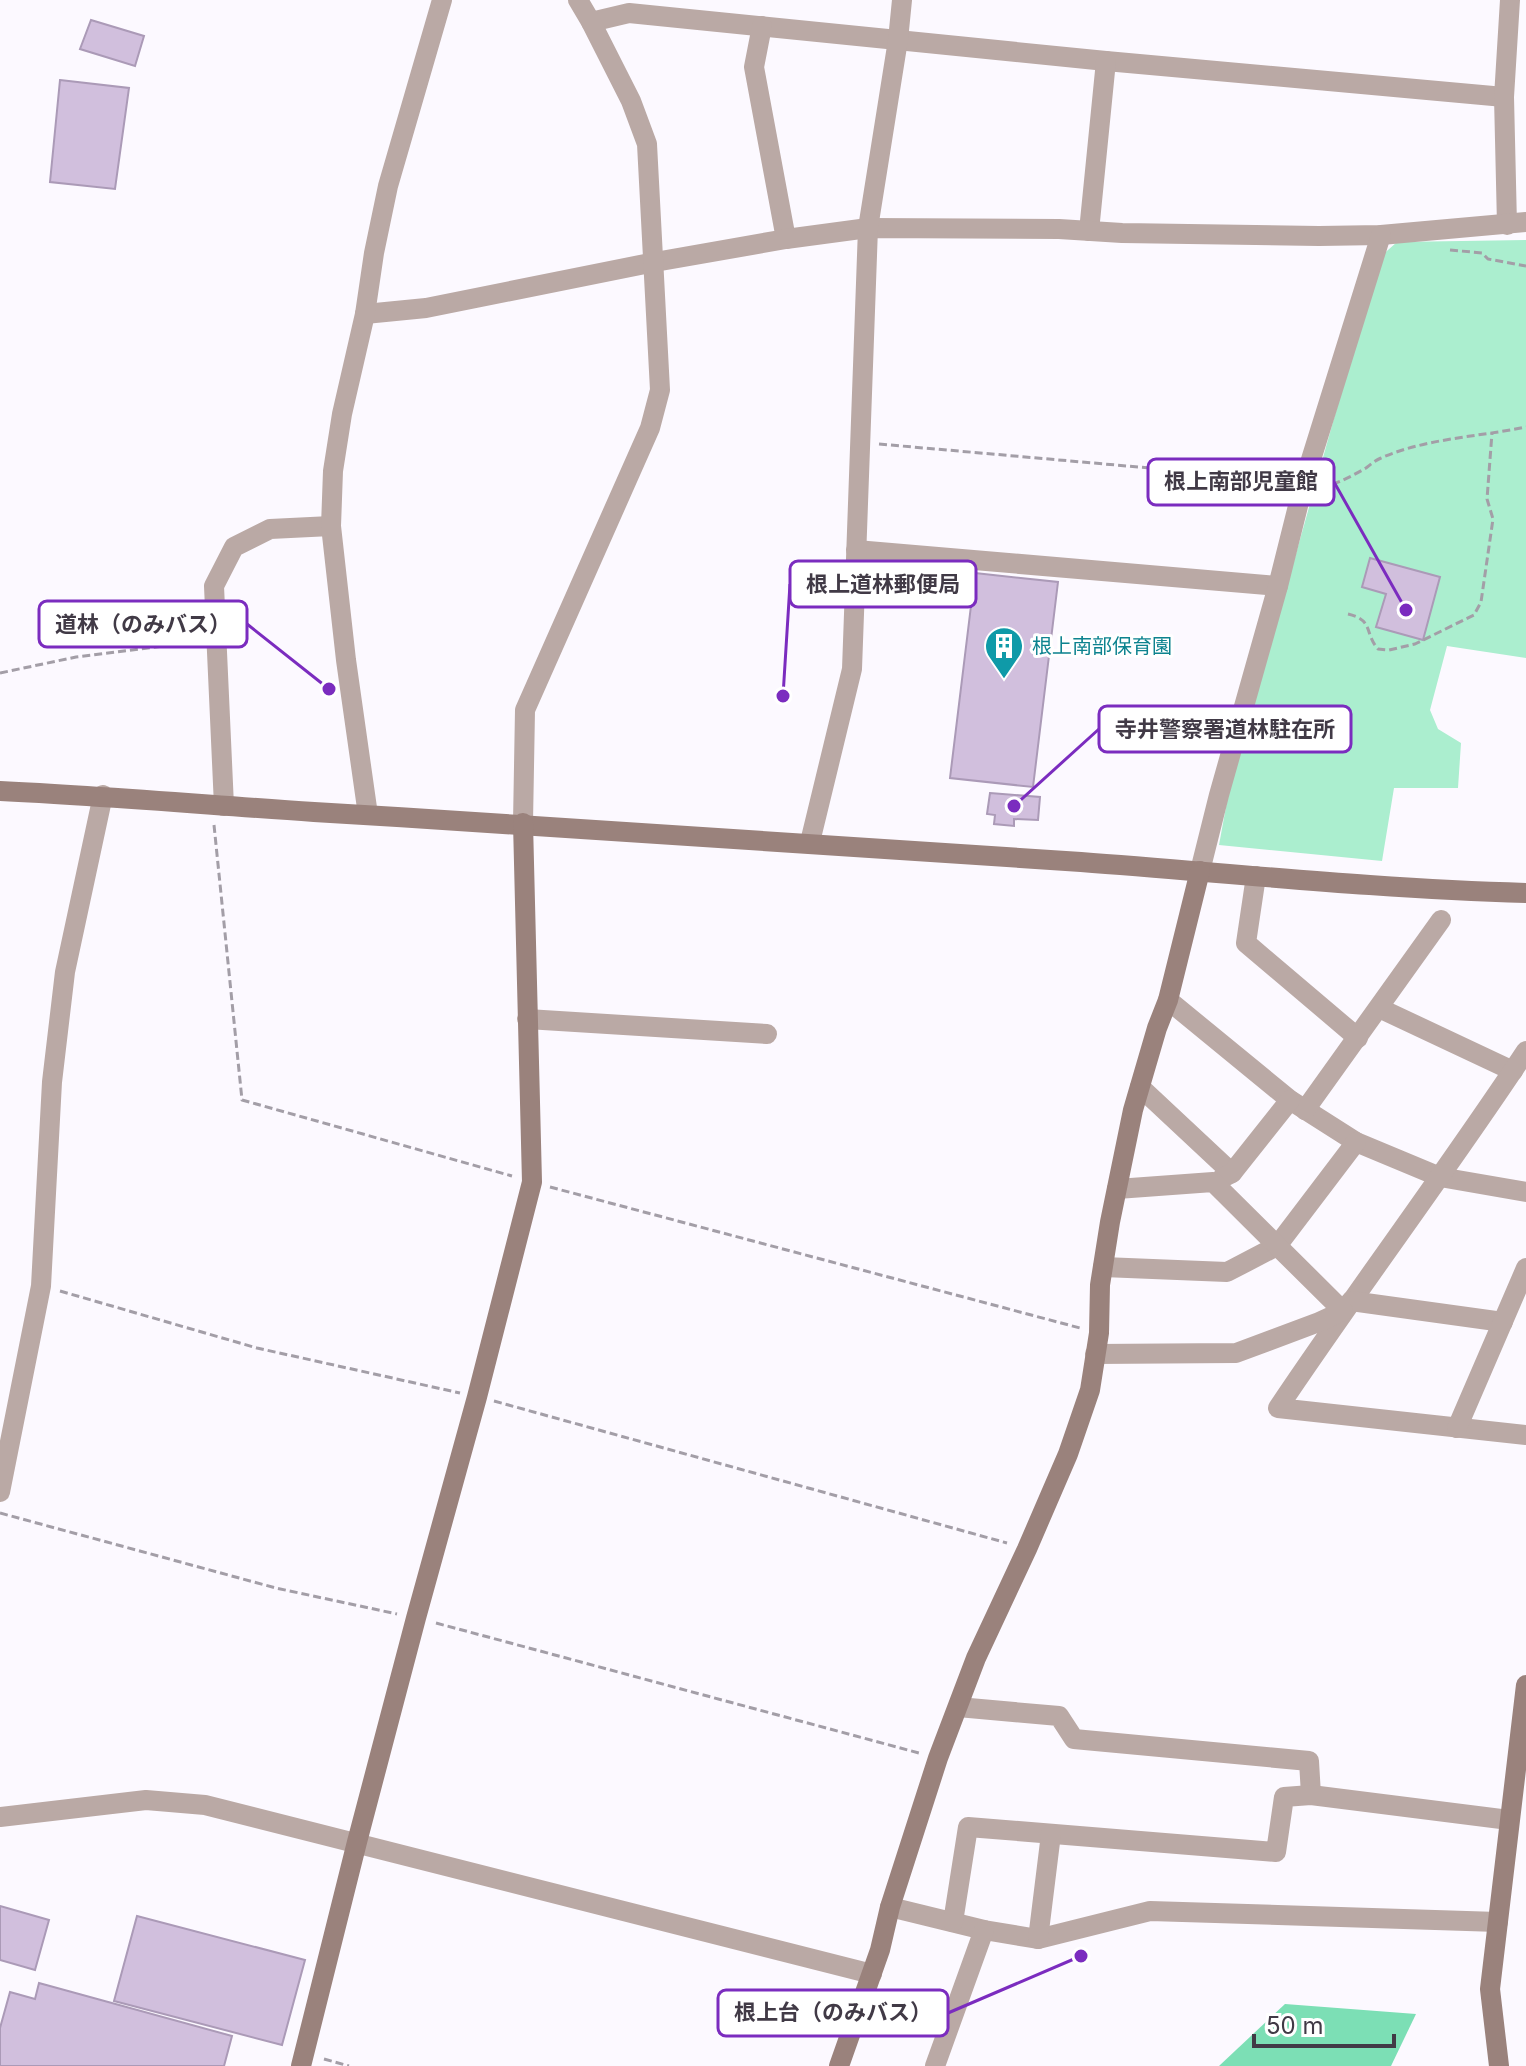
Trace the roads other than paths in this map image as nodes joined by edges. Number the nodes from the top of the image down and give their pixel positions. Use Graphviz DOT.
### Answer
graph roads {
  1 [pos="442,0"];
  2 [pos="578,0"];
  3 [pos="902,0"];
  4 [pos="1510,0"];
  5 [pos="591,22"];
  6 [pos="762,26"];
  7 [pos="898,40"];
  8 [pos="1106,61"];
  9 [pos="1504,97"];
  10 [pos="1516,224"];
  11 [pos="868,228"];
  12 [pos="1089,231"];
  13 [pos="1381,235"];
  14 [pos="786,239"];
  15 [pos="655,262"];
  16 [pos="365,314"];
  17 [pos="331,526"];
  18 [pos="856,550"];
  19 [pos="1278,586"];
  20 [pos="0,791"];
  21 [pos="103,795"];
  22 [pos="218,806"];
  23 [pos="368,815"];
  24 [pos="523,823"];
  25 [pos="810,842"];
  26 [pos="1200,871"];
  27 [pos="1256,876"];
  28 [pos="1526,893"];
  29 [pos="1441,920"];
  30 [pos="1168,1000"];
  31 [pos="1379,1008"];
  32 [pos="527,1019"];
  33 [pos="767,1034"];
  34 [pos="1358,1038"];
  35 [pos="1526,1051"];
  36 [pos="1513,1071"];
  37 [pos="1140,1087"];
  38 [pos="1298,1105"];
  39 [pos="1356,1142"];
  40 [pos="1232,1173"];
  41 [pos="1440,1177"];
  42 [pos="1213,1182"];
  43 [pos="1117,1189"];
  44 [pos="1526,1192"];
  45 [pos="1277,1246"];
  46 [pos="1103,1267"];
  47 [pos="1526,1268"];
  48 [pos="1347,1306"];
  49 [pos="1503,1322"];
  50 [pos="1095,1354"];
  51 [pos="1457,1428"];
  52 [pos="1526,1435"];
  53 [pos="0,1492"];
  54 [pos="1526,1685"];
  55 [pos="958,1707"];
  56 [pos="1311,1795"];
  57 [pos="0,1817"];
  58 [pos="1509,1820"];
  59 [pos="1051,1834"];
  60 [pos="357,1842"];
  61 [pos="890,1907"];
  62 [pos="953,1922"];
  63 [pos="1498,1922"];
  64 [pos="984,1930"];
  65 [pos="1038,1939"];
  66 [pos="872,1974"];
  67 [pos="303,2060"];
  68 [pos="839,2066"];
  69 [pos="935,2066"];
  70 [pos="1499,2066"];
  1 -- 16 [label="street"];
  2 -- 5 [label="street"];
  3 -- 7 [label="street"];
  4 -- 9 [label="street"];
  5 -- 6 [label="street"];
  5 -- 15 [label="street"];
  6 -- 7 [label="street"];
  6 -- 14 [label="street"];
  7 -- 8 [label="street"];
  7 -- 11 [label="street"];
  8 -- 9 [label="street"];
  8 -- 12 [label="street"];
  9 -- 10 [label="street"];
  10 -- 13 [label="street"];
  11 -- 12 [label="street"];
  11 -- 14 [label="street"];
  11 -- 18 [label="street"];
  12 -- 13 [label="street"];
  13 -- 19 [label="street"];
  14 -- 15 [label="street"];
  15 -- 16 [label="street"];
  15 -- 24 [label="street"];
  16 -- 17 [label="street"];
  17 -- 22 [label="street"];
  17 -- 23 [label="street"];
  18 -- 19 [label="street"];
  18 -- 25 [label="street"];
  19 -- 26 [label="street"];
  20 -- 21 [label="street"];
  21 -- 22 [label="street"];
  21 -- 53 [label="street"];
  22 -- 23 [label="street"];
  23 -- 24 [label="street"];
  24 -- 25 [label="street"];
  24 -- 32 [label="street"];
  25 -- 26 [label="street"];
  26 -- 27 [label="street"];
  26 -- 30 [label="street"];
  27 -- 28 [label="street"];
  27 -- 34 [label="street"];
  29 -- 31 [label="street"];
  30 -- 37 [label="street"];
  30 -- 38 [label="street"];
  31 -- 34 [label="street"];
  31 -- 36 [label="street"];
  32 -- 33 [label="street"];
  32 -- 60 [label="street"];
  34 -- 38 [label="street"];
  35 -- 36 [label="street"];
  36 -- 41 [label="street"];
  37 -- 40 [label="street"];
  37 -- 43 [label="street"];
  38 -- 39 [label="street"];
  38 -- 40 [label="street"];
  39 -- 41 [label="street"];
  39 -- 45 [label="street"];
  40 -- 42 [label="street"];
  41 -- 44 [label="street"];
  41 -- 48 [label="street"];
  42 -- 43 [label="street"];
  42 -- 45 [label="street"];
  43 -- 46 [label="street"];
  45 -- 46 [label="street"];
  45 -- 48 [label="street"];
  46 -- 50 [label="street"];
  47 -- 49 [label="street"];
  48 -- 49 [label="street"];
  48 -- 50 [label="street"];
  48 -- 51 [label="street"];
  49 -- 51 [label="street"];
  50 -- 55 [label="street"];
  51 -- 52 [label="street"];
  54 -- 58 [label="street"];
  55 -- 56 [label="street"];
  55 -- 61 [label="street"];
  56 -- 58 [label="street"];
  56 -- 59 [label="street"];
  57 -- 60 [label="street"];
  58 -- 63 [label="street"];
  59 -- 62 [label="street"];
  59 -- 65 [label="street"];
  60 -- 66 [label="street"];
  60 -- 67 [label="street"];
  61 -- 62 [label="street"];
  61 -- 66 [label="street"];
  62 -- 64 [label="street"];
  63 -- 65 [label="street"];
  63 -- 70 [label="street"];
  64 -- 65 [label="street"];
  64 -- 69 [label="street"];
  66 -- 68 [label="street"];
}
